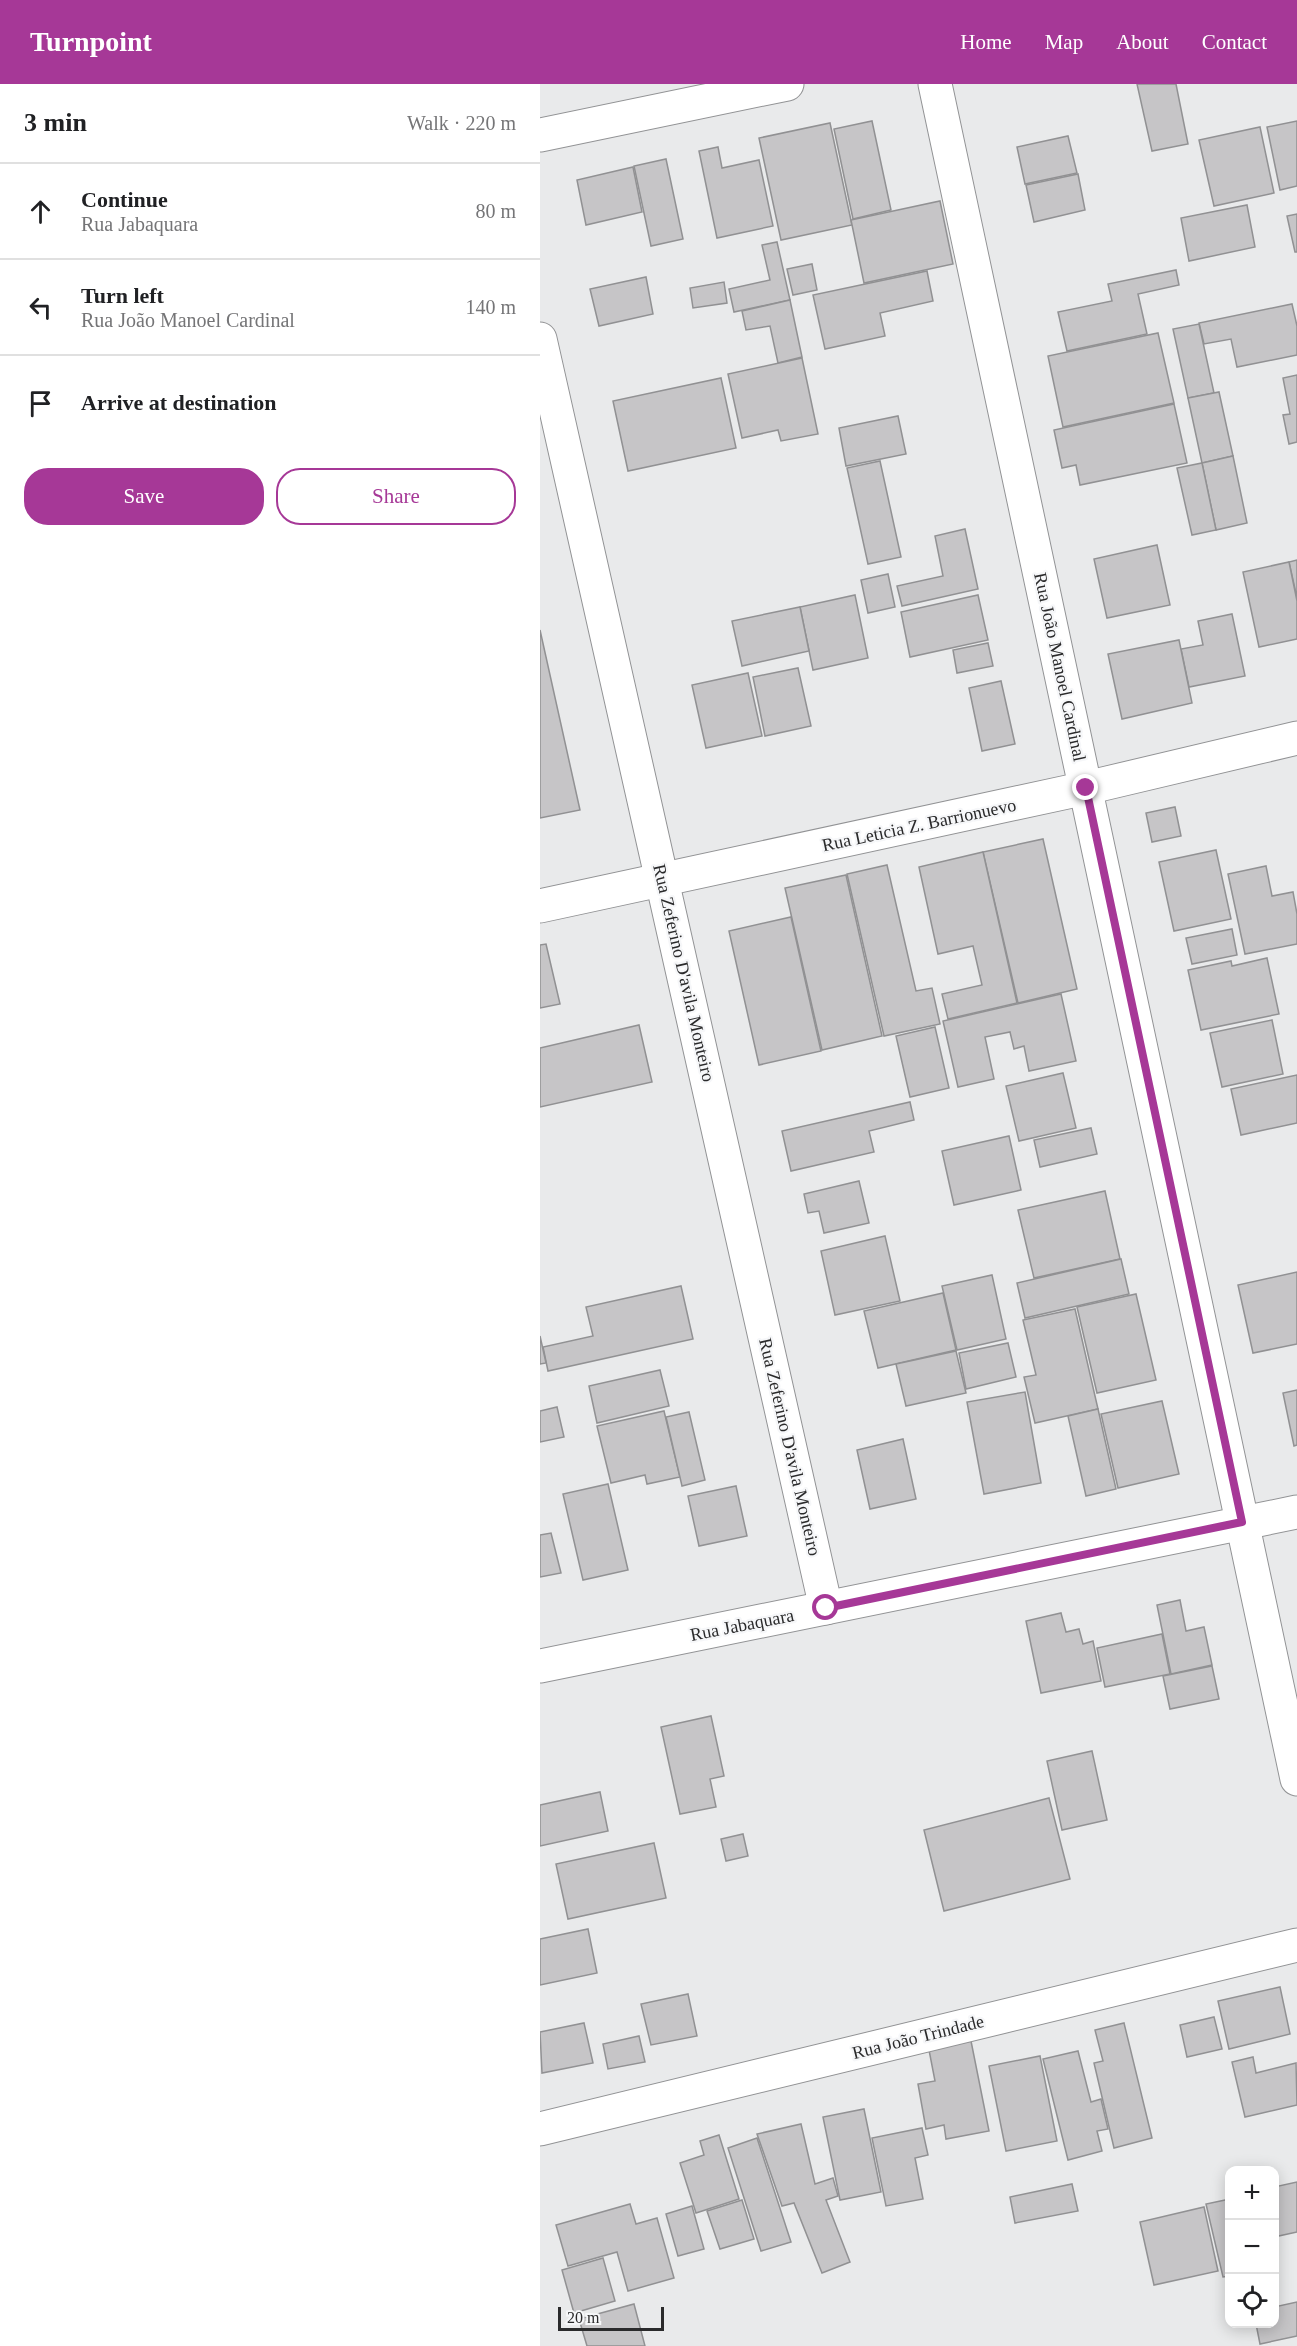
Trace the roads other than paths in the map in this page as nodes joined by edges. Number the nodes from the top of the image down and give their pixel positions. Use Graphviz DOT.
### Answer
graph roads {
  1 [pos="787,84"];
  2 [pos="935,84"];
  3 [pos="540,135"];
  4 [pos="540,339"];
  5 [pos="1297,738"];
  6 [pos="1086,788"];
  7 [pos="663,880"];
  8 [pos="540,906"];
  9 [pos="1297,1512"];
  10 [pos="1242,1522"];
  11 [pos="826,1608"];
  12 [pos="540,1666"];
  13 [pos="1297,1779"];
  14 [pos="1297,1945"];
  15 [pos="540,2129"];
  1 -- 3 [label="street"];
  2 -- 6 [label="street, Rua João Manoel Cardinal"];
  4 -- 7 [label="street, Rua Zeferino D'avila Monteiro"];
  5 -- 6 [label="street, Rua Leticia Z. Barrionuevo"];
  6 -- 7 [label="street, Rua Leticia Z. Barrionuevo"];
  6 -- 10 [label="street, Rua João Manoel Cardinal"];
  7 -- 8 [label="street, Rua Leticia Z. Barrionuevo"];
  7 -- 11 [label="street, Rua Zeferino D'avila Monteiro"];
  9 -- 10 [label="street, Rua Jabaquara"];
  10 -- 11 [label="street, Rua Jabaquara"];
  10 -- 13 [label="street, Rua João Manoel Cardinal"];
  11 -- 12 [label="street, Rua Jabaquara"];
  14 -- 15 [label="street, Rua João Trindade"];
}
